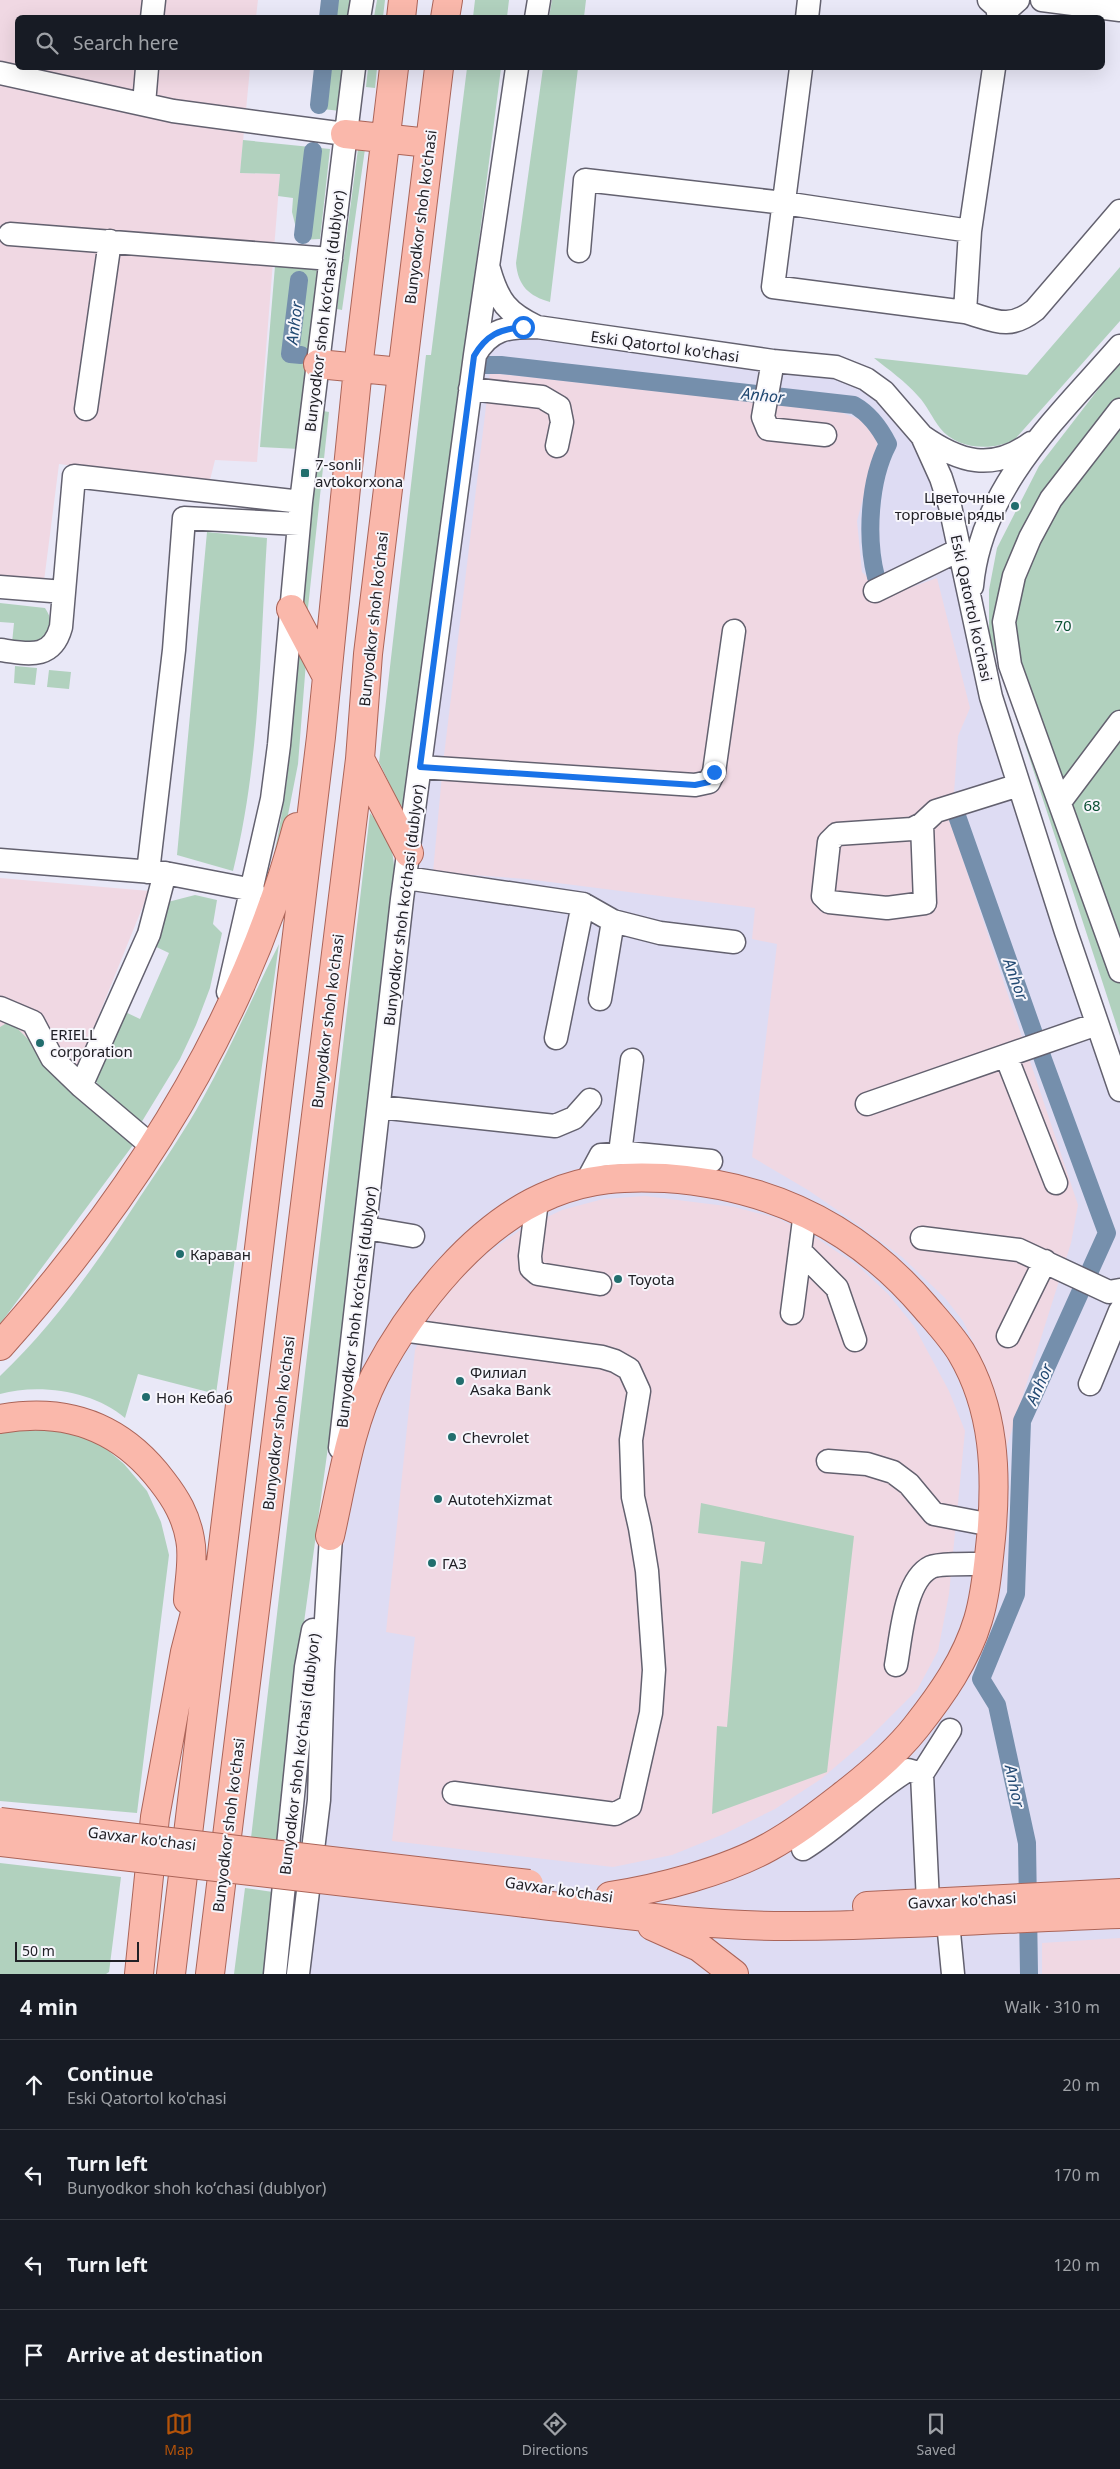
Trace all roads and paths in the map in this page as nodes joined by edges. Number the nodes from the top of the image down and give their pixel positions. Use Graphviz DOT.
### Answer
graph roads {
  1 [pos="154,0"];
  2 [pos="362,0"];
  3 [pos="403,0"];
  4 [pos="448,0"];
  5 [pos="525,0"];
  6 [pos="539,0"];
  7 [pos="809,0"];
  8 [pos="989,0"];
  9 [pos="1018,0"];
  10 [pos="1042,0"];
  11 [pos="1120,10"];
  12 [pos="152,15"];
  13 [pos="360,15"];
  14 [pos="400,15"];
  15 [pos="446,15"];
  16 [pos="523,15"];
  17 [pos="536,15"];
  18 [pos="807,15"];
  19 [pos="998,15"];
  20 [pos="1005,15"];
  21 [pos="147,70"];
  22 [pos="354,70"];
  23 [pos="394,70"];
  24 [pos="439,70"];
  25 [pos="517,70"];
  26 [pos="527,70"];
  27 [pos="801,70"];
  28 [pos="994,70"];
  29 [pos="0,73"];
  30 [pos="144,104"];
  31 [pos="512,110"];
  32 [pos="345,134"];
  33 [pos="385,138"];
  34 [pos="429,143"];
  35 [pos="784,203"];
  36 [pos="1120,211"];
  37 [pos="970,231"];
  38 [pos="10,234"];
  39 [pos="110,241"];
  40 [pos="579,251"];
  41 [pos="330,259"];
  42 [pos="488,265"];
  43 [pos="965,312"];
  44 [pos="537,327"];
  45 [pos="1120,346"];
  46 [pos="474,356"];
  47 [pos="773,362"];
  48 [pos="318,364"];
  49 [pos="358,368"];
  50 [pos="401,372"];
  51 [pos="470,389"];
  52 [pos="86,409"];
  53 [pos="1120,410"];
  54 [pos="1052,424"];
  55 [pos="825,435"];
  56 [pos="922,436"];
  57 [pos="557,446"];
  58 [pos="300,513"];
  59 [pos="959,550"];
  60 [pos="0,587"];
  61 [pos="875,591"];
  62 [pos="64,592"];
  63 [pos="291,609"];
  64 [pos="971,609"];
  65 [pos="734,631"];
  66 [pos="0,650"];
  67 [pos="326,675"];
  68 [pos="1120,722"];
  69 [pos="321,737"];
  70 [pos="360,759"];
  71 [pos="420,767"];
  72 [pos="1019,785"];
  73 [pos="1060,802"];
  74 [pos="922,824"];
  75 [pos="0,860"];
  76 [pos="407,865"];
  77 [pos="156,872"];
  78 [pos="253,890"];
  79 [pos="583,904"];
  80 [pos="613,921"];
  81 [pos="734,942"];
  82 [pos="1120,971"];
  83 [pos="600,999"];
  84 [pos="0,1008"];
  85 [pos="1097,1024"];
  86 [pos="220,1027"];
  87 [pos="556,1038"];
  88 [pos="1006,1056"];
  89 [pos="632,1060"];
  90 [pos="81,1086"];
  91 [pos="1120,1090"];
  92 [pos="590,1100"];
  93 [pos="867,1104"];
  94 [pos="379,1107"];
  95 [pos="153,1147"];
  96 [pos="620,1154"];
  97 [pos="711,1161"];
  98 [pos="587,1181"];
  99 [pos="1056,1184"];
  100 [pos="537,1201"];
  101 [pos="806,1212"];
  102 [pos="366,1228"];
  103 [pos="414,1236"];
  104 [pos="922,1238"];
  105 [pos="800,1251"];
  106 [pos="1055,1265"];
  107 [pos="600,1284"];
  108 [pos="1116,1298"];
  109 [pos="792,1313"];
  110 [pos="402,1330"];
  111 [pos="1008,1336"];
  112 [pos="855,1340"];
  113 [pos="0,1346"];
  114 [pos="1090,1384"];
  115 [pos="0,1419"];
  116 [pos="233,1461"];
  117 [pos="828,1462"];
  118 [pos="992,1525"];
  119 [pos="330,1536"];
  120 [pos="988,1564"];
  121 [pos="185,1652"];
  122 [pos="896,1666"];
  123 [pos="950,1730"];
  124 [pos="922,1774"];
  125 [pos="454,1793"];
  126 [pos="0,1822"];
  127 [pos="0,1842"];
  128 [pos="803,1849"];
  129 [pos="1120,1893"];
  130 [pos="528,1894"];
  131 [pos="928,1902"];
  132 [pos="608,1904"];
  133 [pos="1049,1906"];
  134 [pos="1001,1908"];
  135 [pos="1120,1914"];
  136 [pos="948,1922"];
  137 [pos="136,1971"];
  138 [pos="171,1974"];
  139 [pos="210,1974"];
  140 [pos="275,1974"];
  141 [pos="298,1974"];
  142 [pos="734,1974"];
  143 [pos="953,1974"];
  1 -- 12 [label="street"];
  2 -- 13 [label="street"];
  3 -- 14 [label="main road"];
  4 -- 15 [label="main road"];
  5 -- 16 [label="street"];
  6 -- 17 [label="street"];
  7 -- 18 [label="street"];
  8 -- 19 [label="street"];
  9 -- 20 [label="street"];
  10 -- 11 [label="street"];
  21 -- 30 [label="street"];
  22 -- 32 [label="street, Bunyodkor shoh koʻchasi (dublyor)"];
  23 -- 33 [label="main road"];
  24 -- 34 [label="main road, Bunyodkor shoh ko'chasi"];
  25 -- 31 [label="street, Bunyodkor shoh koʻchasi (dublyor)"];
  26 -- 31 [label="street"];
  27 -- 35 [label="street"];
  28 -- 37 [label="street"];
  29 -- 30 [label="street"];
  30 -- 32 [label="street"];
  31 -- 42 [label="street, Bunyodkor shoh koʻchasi (dublyor)"];
  32 -- 33 [label="main road"];
  32 -- 41 [label="street, Bunyodkor shoh koʻchasi (dublyor)"];
  33 -- 34 [label="main road"];
  33 -- 49 [label="main road"];
  34 -- 50 [label="main road, Bunyodkor shoh ko'chasi"];
  35 -- 37 [label="street"];
  35 -- 40 [label="street"];
  35 -- 43 [label="street"];
  36 -- 43 [label="street"];
  37 -- 43 [label="street"];
  38 -- 39 [label="street"];
  39 -- 41 [label="street"];
  39 -- 52 [label="street"];
  41 -- 48 [label="street, Bunyodkor shoh koʻchasi (dublyor)"];
  42 -- 44 [label="street, Eski Qatortol ko'chasi"];
  42 -- 46 [label="street, Bunyodkor shoh koʻchasi (dublyor)"];
  44 -- 46 [label="street, Eski Qatortol ko'chasi"];
  44 -- 47 [label="street, Eski Qatortol ko'chasi"];
  45 -- 54 [label="street"];
  46 -- 51 [label="street, Bunyodkor shoh koʻchasi (dublyor)"];
  47 -- 55 [label="street"];
  47 -- 56 [label="street, Eski Qatortol ko'chasi"];
  48 -- 49 [label="main road"];
  48 -- 58 [label="street, Bunyodkor shoh koʻchasi (dublyor)"];
  49 -- 50 [label="main road"];
  49 -- 67 [label="main road"];
  50 -- 70 [label="main road, Bunyodkor shoh ko'chasi"];
  51 -- 57 [label="street"];
  51 -- 71 [label="street, Bunyodkor shoh koʻchasi (dublyor)"];
  53 -- 73 [label="street"];
  54 -- 56 [label="street"];
  54 -- 64 [label="street"];
  56 -- 59 [label="street, Eski Qatortol ko'chasi"];
  58 -- 62 [label="street"];
  58 -- 63 [label="street, Bunyodkor shoh koʻchasi (dublyor)"];
  58 -- 77 [label="street"];
  59 -- 61 [label="street"];
  59 -- 64 [label="street, Eski Qatortol ko'chasi"];
  60 -- 62 [label="street"];
  62 -- 66 [label="street"];
  63 -- 67 [label="main road"];
  63 -- 78 [label="street, Bunyodkor shoh koʻchasi (dublyor)"];
  64 -- 72 [label="street, Eski Qatortol ko'chasi"];
  65 -- 71 [label="street"];
  67 -- 69 [label="main road"];
  68 -- 73 [label="street"];
  69 -- 86 [label="main road"];
  69 -- 116 [label="main road"];
  70 -- 76 [label="main road"];
  70 -- 139 [label="main road, Bunyodkor shoh ko'chasi"];
  71 -- 76 [label="street, Bunyodkor shoh koʻchasi (dublyor)"];
  72 -- 74 [label="street"];
  72 -- 85 [label="street, Eski Qatortol ko'chasi"];
  73 -- 82 [label="street"];
  74 -- 74 [label="street"];
  75 -- 77 [label="street"];
  76 -- 79 [label="street"];
  76 -- 94 [label="street, Bunyodkor shoh koʻchasi (dublyor)"];
  77 -- 78 [label="street"];
  77 -- 90 [label="street"];
  78 -- 86 [label="street, Bunyodkor shoh koʻchasi (dublyor)"];
  79 -- 80 [label="street"];
  79 -- 87 [label="street"];
  80 -- 81 [label="street"];
  80 -- 83 [label="street"];
  84 -- 90 [label="street"];
  85 -- 88 [label="street"];
  85 -- 91 [label="street, Eski Qatortol ko'chasi"];
  86 -- 95 [label="main road"];
  88 -- 93 [label="street"];
  88 -- 99 [label="street"];
  89 -- 96 [label="street"];
  90 -- 95 [label="street"];
  92 -- 94 [label="street"];
  94 -- 102 [label="street, Bunyodkor shoh koʻchasi (dublyor)"];
  95 -- 113 [label="main road"];
  96 -- 97 [label="street"];
  96 -- 98 [label="street"];
  98 -- 100 [label="main road"];
  98 -- 101 [label="main road"];
  100 -- 107 [label="street"];
  100 -- 110 [label="main road"];
  101 -- 105 [label="street"];
  101 -- 118 [label="main road"];
  102 -- 103 [label="street"];
  102 -- 119 [label="street, Bunyodkor shoh koʻchasi (dublyor)"];
  104 -- 106 [label="street"];
  105 -- 109 [label="street"];
  105 -- 112 [label="street"];
  106 -- 108 [label="street"];
  106 -- 111 [label="street"];
  108 -- 114 [label="street"];
  110 -- 119 [label="main road"];
  110 -- 125 [label="street"];
  115 -- 121 [label="main road"];
  116 -- 121 [label="main road"];
  116 -- 138 [label="main road"];
  117 -- 118 [label="street"];
  118 -- 120 [label="main road"];
  119 -- 140 [label="street, Bunyodkor shoh koʻchasi (dublyor)"];
  119 -- 141 [label="street, Bunyodkor shoh koʻchasi (dublyor)"];
  120 -- 122 [label="street"];
  120 -- 132 [label="main road"];
  121 -- 137 [label="main road"];
  123 -- 124 [label="street"];
  124 -- 128 [label="street"];
  124 -- 131 [label="street"];
  126 -- 130 [label="main road, Gavxar ko'chasi, bridge"];
  127 -- 130 [label="main road, Gavxar ko'chasi, bridge"];
  129 -- 133 [label="main road, Gavxar ko'chasi"];
  130 -- 132 [label="main road, Gavxar ko'chasi"];
  131 -- 132 [label="main road, Gavxar ko'chasi"];
  131 -- 134 [label="main road, Gavxar ko'chasi"];
  132 -- 136 [label="main road, Gavxar ko'chasi"];
  132 -- 142 [label="main road"];
  133 -- 134 [label="main road, Gavxar ko'chasi"];
  133 -- 135 [label="main road, Gavxar ko'chasi"];
  134 -- 136 [label="main road, Gavxar ko'chasi"];
  136 -- 143 [label="street"];
}
